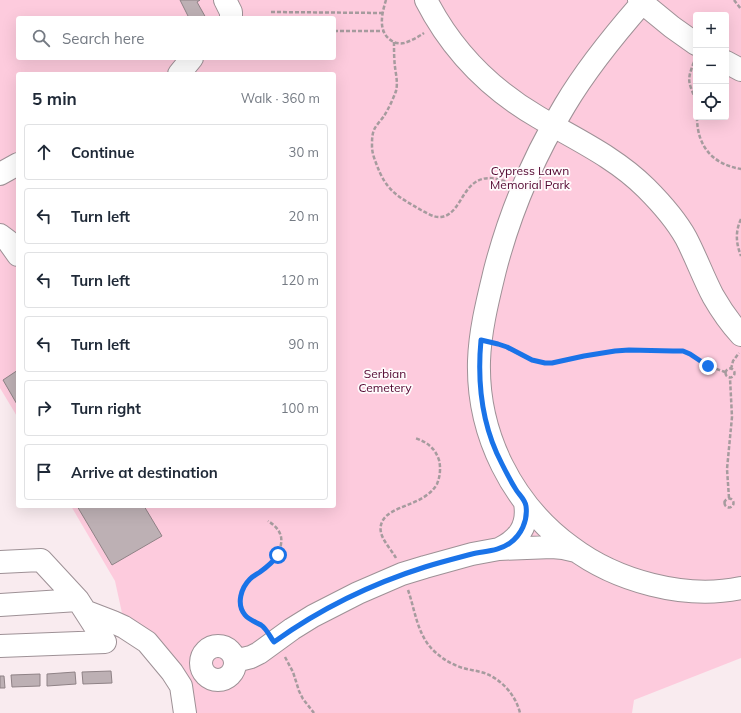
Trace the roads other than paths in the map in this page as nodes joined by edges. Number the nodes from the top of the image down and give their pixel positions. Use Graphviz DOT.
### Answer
graph roads {
  1 [pos="225,0"];
  2 [pos="426,0"];
  3 [pos="640,1"];
  4 [pos="231,16"];
  5 [pos="693,42"];
  6 [pos="190,60"];
  7 [pos="729,64"];
  8 [pos="741,70"];
  9 [pos="181,72"];
  10 [pos="553,126"];
  11 [pos="16,165"];
  12 [pos="0,174"];
  13 [pos="0,235"];
  14 [pos="16,252"];
  15 [pos="741,335"];
  16 [pos="525,503"];
  17 [pos="498,549"];
  18 [pos="576,551"];
  19 [pos="0,562"];
  20 [pos="741,588"];
  21 [pos="0,605"];
  22 [pos="82,606"];
  23 [pos="0,646"];
  24 [pos="235,661"];
  25 [pos="185,713"];
  1 -- 4 [label="lane"];
  2 -- 10 [label="lane"];
  3 -- 5 [label="lane"];
  3 -- 10 [label="lane"];
  6 -- 9 [label="lane"];
  7 -- 8 [label="lane"];
  10 -- 15 [label="lane"];
  10 -- 16 [label="lane"];
  11 -- 12 [label="lane"];
  13 -- 14 [label="lane"];
  16 -- 17 [label="lane"];
  16 -- 18 [label="lane"];
  17 -- 18 [label="lane"];
  17 -- 24 [label="lane"];
  18 -- 20 [label="lane"];
  19 -- 22 [label="lane"];
  21 -- 22 [label="lane"];
  22 -- 23 [label="lane"];
  22 -- 25 [label="lane"];
}
